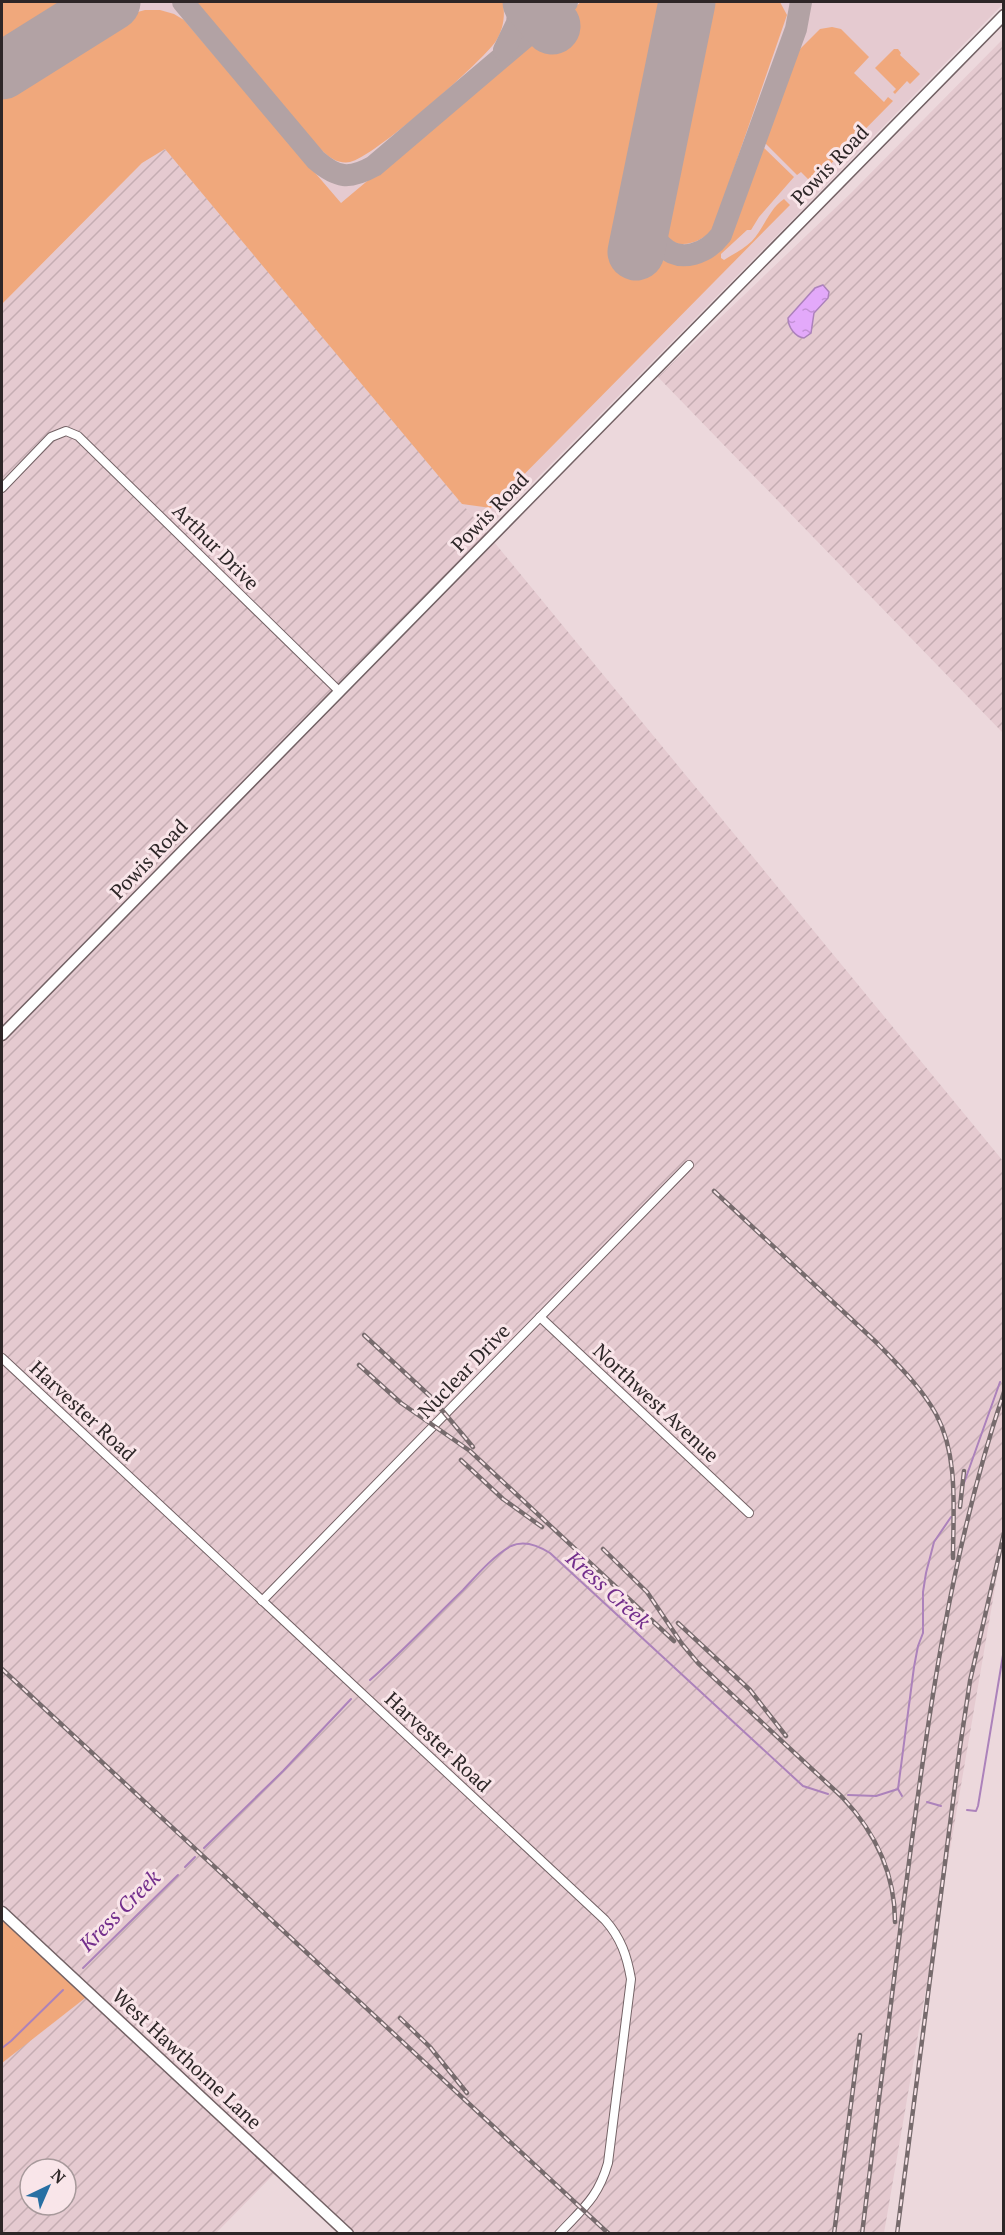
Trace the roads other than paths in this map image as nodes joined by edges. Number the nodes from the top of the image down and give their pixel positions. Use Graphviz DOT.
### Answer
graph roads {
  1 [pos="1004,15"];
  2 [pos="2,488"];
  3 [pos="339,692"];
  4 [pos="2,1035"];
  5 [pos="689,1165"];
  6 [pos="540,1317"];
  7 [pos="2,1358"];
  8 [pos="749,1512"];
  9 [pos="262,1601"];
  10 [pos="2,1912"];
  11 [pos="348,2234"];
  12 [pos="559,2234"];
  1 -- 3 [label="street, Powis Road"];
  2 -- 3 [label="street, Arthur Drive"];
  3 -- 4 [label="street, Powis Road"];
  5 -- 6 [label="street, Nuclear Drive"];
  6 -- 8 [label="street, Northwest Avenue"];
  6 -- 9 [label="street, Nuclear Drive"];
  7 -- 9 [label="street, Harvester Road"];
  9 -- 12 [label="street, Harvester Road"];
  10 -- 11 [label="street, West Hawthorne Lane"];
}
